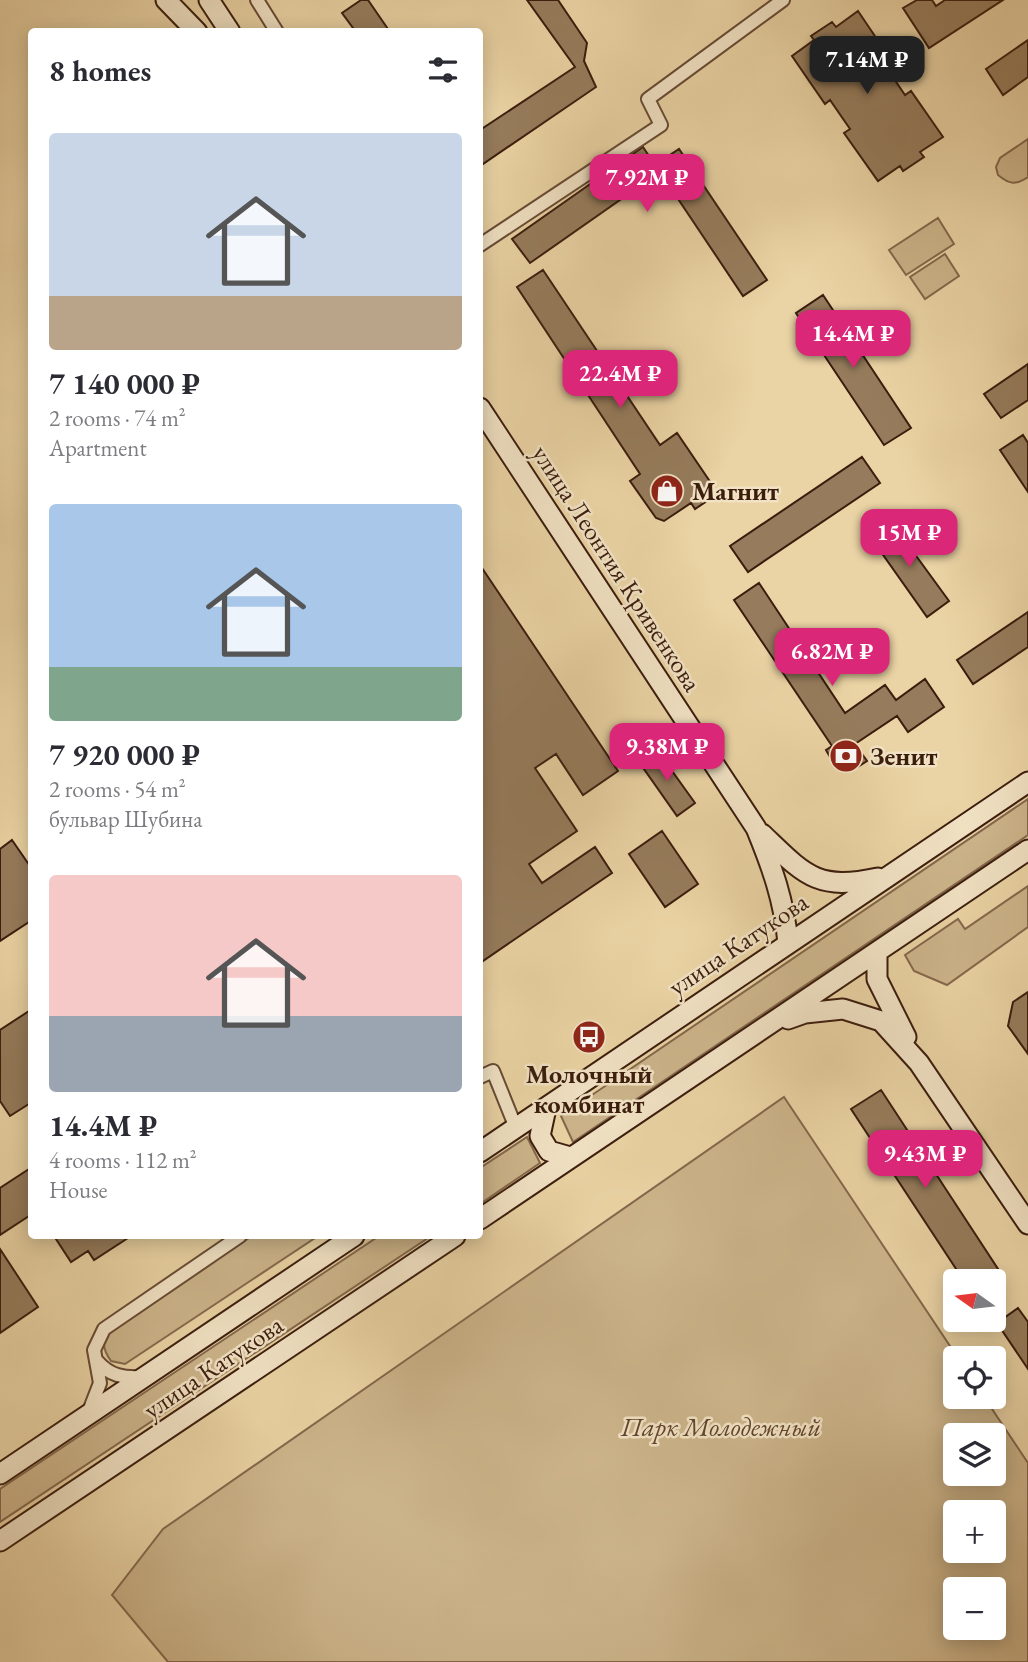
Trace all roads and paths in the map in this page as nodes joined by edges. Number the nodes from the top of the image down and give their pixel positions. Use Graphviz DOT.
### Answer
graph roads {
  1 [pos="166,0"];
  2 [pos="209,0"];
  3 [pos="257,0"];
  4 [pos="783,0"];
  5 [pos="193,28"];
  6 [pos="227,28"];
  7 [pos="274,28"];
  8 [pos="483,243"];
  9 [pos="483,413"];
  10 [pos="1028,782"];
  11 [pos="756,828"];
  12 [pos="1028,850"];
  13 [pos="885,877"];
  14 [pos="788,943"];
  15 [pos="877,952"];
  16 [pos="760,1030"];
  17 [pos="919,1063"];
  18 [pos="483,1076"];
  19 [pos="546,1108"];
  20 [pos="516,1128"];
  21 [pos="483,1150"];
  22 [pos="570,1157"];
  23 [pos="483,1217"];
  24 [pos="1028,1224"];
  25 [pos="236,1239"];
  26 [pos="350,1239"];
  27 [pos="451,1239"];
  28 [pos="94,1350"];
  29 [pos="145,1376"];
  30 [pos="87,1415"];
  31 [pos="0,1474"];
  32 [pos="0,1541"];
  1 -- 5 [label="main road"];
  2 -- 6 [label="main road"];
  3 -- 7 [label="street"];
  4 -- 8 [label="street"];
  9 -- 11 [label="main road, улица Леонтия Кривенкова"];
  10 -- 13 [label="main road, улица Катукова"];
  11 -- 13 [label="main road"];
  11 -- 14 [label="main road"];
  12 -- 15 [label="main road"];
  13 -- 14 [label="main road, улица Катукова"];
  14 -- 19 [label="main road, улица Катукова"];
  15 -- 16 [label="main road"];
  15 -- 17 [label="main road"];
  16 -- 17 [label="main road"];
  16 -- 22 [label="main road"];
  17 -- 24 [label="main road"];
  18 -- 20 [label="street"];
  19 -- 20 [label="main road, улица Катукова"];
  19 -- 22 [label="main road"];
  20 -- 21 [label="main road, улица Катукова"];
  22 -- 23 [label="main road"];
  25 -- 28 [label="street"];
  26 -- 29 [label="main road, улица Катукова"];
  27 -- 32 [label="main road, улица Катукова"];
  28 -- 29 [label="street"];
  28 -- 30 [label="street"];
  29 -- 30 [label="main road, улица Катукова"];
  30 -- 31 [label="main road, улица Катукова"];
}
